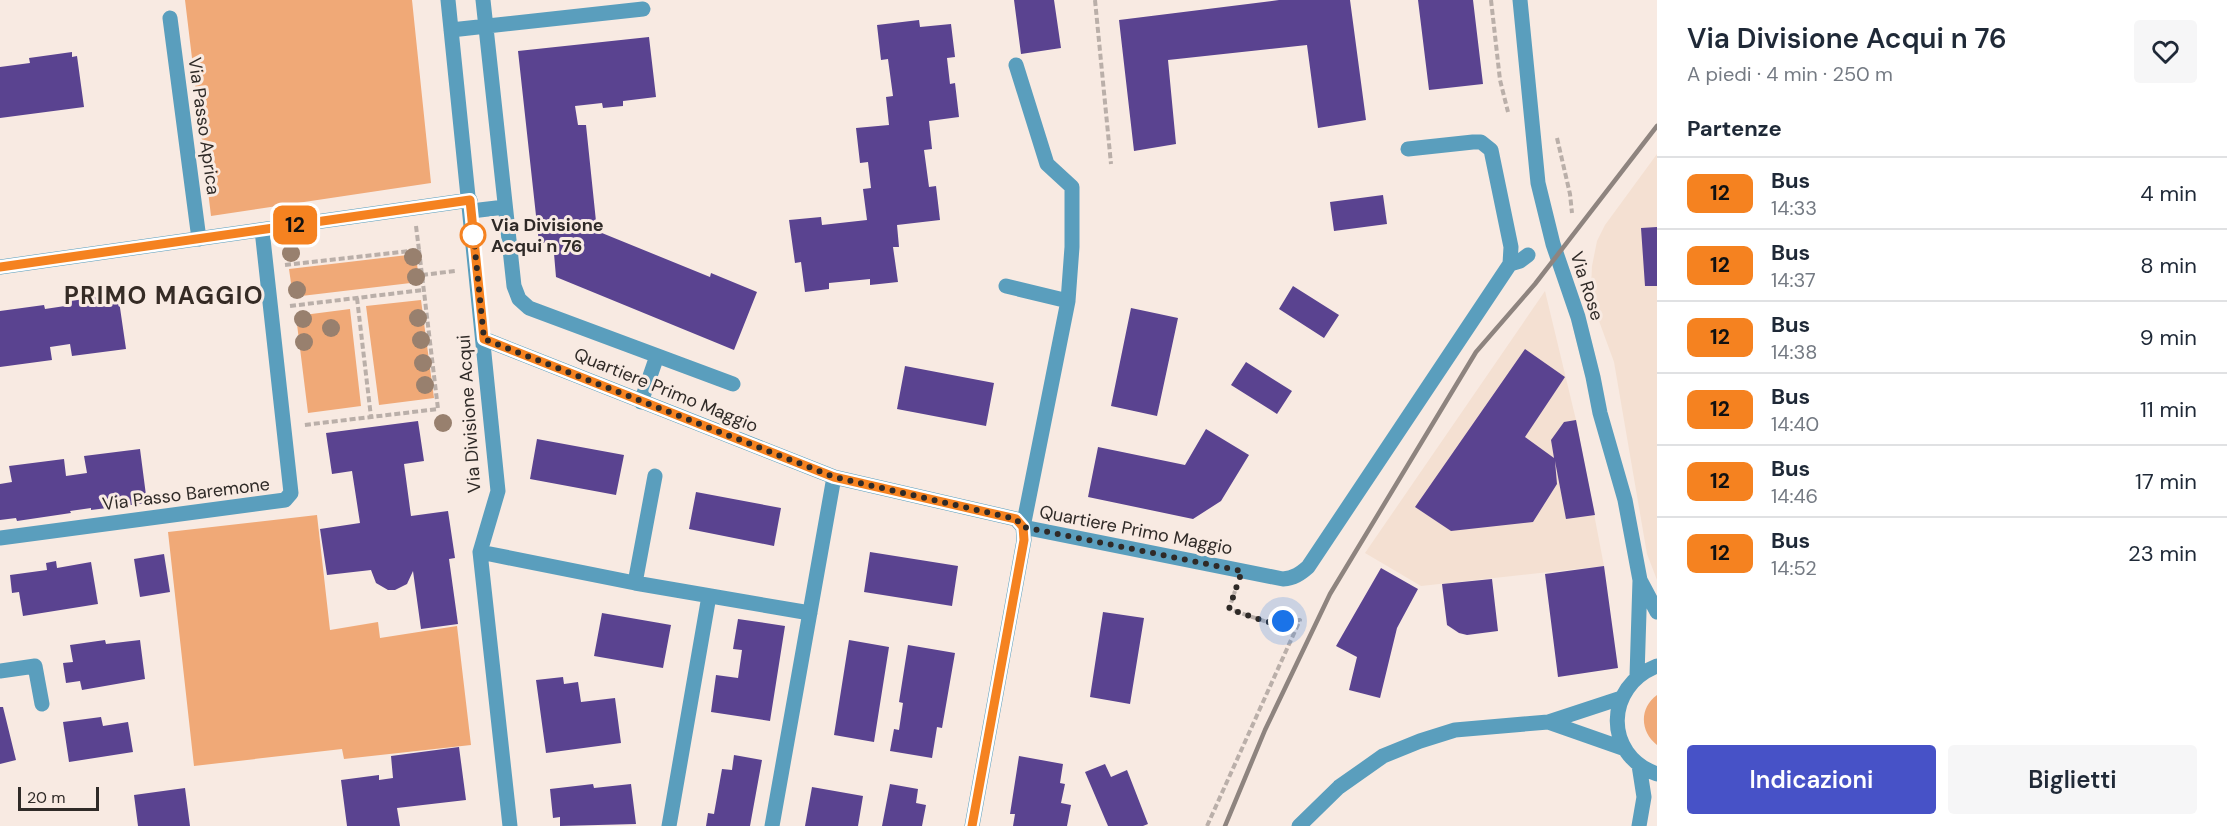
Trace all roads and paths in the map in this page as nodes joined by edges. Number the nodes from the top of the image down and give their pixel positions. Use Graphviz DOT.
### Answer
graph roads {
  1 [pos="448,0"];
  2 [pos="483,0"];
  3 [pos="1095,0"];
  4 [pos="1491,0"];
  5 [pos="1520,0"];
  6 [pos="611,6"];
  7 [pos="643,9"];
  8 [pos="170,18"];
  9 [pos="486,27"];
  10 [pos="451,30"];
  11 [pos="1016,65"];
  12 [pos="1508,114"];
  13 [pos="1408,149"];
  14 [pos="1111,164"];
  15 [pos="1570,194"];
  16 [pos="470,206"];
  17 [pos="505,207"];
  18 [pos="1572,213"];
  19 [pos="262,230"];
  20 [pos="199,239"];
  21 [pos="1528,255"];
  22 [pos="1510,264"];
  23 [pos="0,267"];
  24 [pos="477,268"];
  25 [pos="422,275"];
  26 [pos="285,276"];
  27 [pos="1006,286"];
  28 [pos="423,290"];
  29 [pos="287,296"];
  30 [pos="357,298"];
  31 [pos="1068,301"];
  32 [pos="484,339"];
  33 [pos="657,356"];
  34 [pos="733,384"];
  35 [pos="641,402"];
  36 [pos="371,417"];
  37 [pos="303,425"];
  38 [pos="655,476"];
  39 [pos="834,477"];
  40 [pos="1023,527"];
  41 [pos="0,538"];
  42 [pos="480,552"];
  43 [pos="1242,571"];
  44 [pos="1640,580"];
  45 [pos="635,583"];
  46 [pos="709,596"];
  47 [pos="1657,612"];
  48 [pos="810,613"];
  49 [pos="1657,666"];
  50 [pos="0,671"];
  51 [pos="1636,676"];
  52 [pos="1621,698"];
  53 [pos="42,704"];
  54 [pos="1548,722"];
  55 [pos="1625,749"];
  56 [pos="1639,765"];
  57 [pos="1657,774"];
  58 [pos="510,826"];
  59 [pos="669,826"];
  60 [pos="772,826"];
  61 [pos="972,826"];
  62 [pos="1207,826"];
  63 [pos="1299,826"];
  64 [pos="1640,826"];
  1 -- 10 [label="street, Via Divisione Acqui"];
  2 -- 9 [label="street"];
  3 -- 14 [label="path"];
  4 -- 12 [label="path"];
  5 -- 44 [label="street, Via Rose"];
  6 -- 7 [label="street"];
  6 -- 9 [label="street"];
  8 -- 20 [label="street, Via Passo Aprica"];
  9 -- 10 [label="street"];
  9 -- 17 [label="street"];
  10 -- 16 [label="street, Via Divisione Acqui"];
  11 -- 31 [label="street, Quartiere Primo Maggio"];
  13 -- 22 [label="street"];
  15 -- 18 [label="path"];
  16 -- 17 [label="street"];
  16 -- 19 [label="street"];
  16 -- 24 [label="street, Via Divisione Acqui"];
  17 -- 33 [label="street"];
  19 -- 20 [label="street"];
  19 -- 41 [label="street, Via Passo Baremone"];
  20 -- 23 [label="street"];
  21 -- 22 [label="street"];
  22 -- 43 [label="street, Quartiere Primo Maggio"];
  24 -- 25 [label="path"];
  24 -- 32 [label="street, Via Divisione Acqui"];
  25 -- 26 [label="path"];
  25 -- 28 [label="path"];
  27 -- 31 [label="street"];
  28 -- 30 [label="path"];
  28 -- 36 [label="path"];
  29 -- 30 [label="path"];
  30 -- 36 [label="path"];
  31 -- 40 [label="street, Quartiere Primo Maggio"];
  32 -- 35 [label="street, Quartiere Primo Maggio"];
  32 -- 42 [label="street, Via Divisione Acqui"];
  33 -- 34 [label="street"];
  33 -- 35 [label="street"];
  35 -- 39 [label="street, Quartiere Primo Maggio"];
  36 -- 37 [label="path"];
  38 -- 45 [label="street"];
  39 -- 40 [label="street, Quartiere Primo Maggio"];
  39 -- 48 [label="street"];
  40 -- 43 [label="street, Quartiere Primo Maggio"];
  40 -- 61 [label="street, Quartiere Primo Maggio"];
  42 -- 45 [label="street"];
  42 -- 58 [label="street, Via Divisione Acqui"];
  43 -- 62 [label="path"];
  44 -- 47 [label="street, Via Rose"];
  44 -- 51 [label="street, Via Rose"];
  45 -- 46 [label="street"];
  46 -- 48 [label="street"];
  46 -- 59 [label="street"];
  48 -- 60 [label="street"];
  49 -- 51 [label="street"];
  50 -- 53 [label="street"];
  51 -- 52 [label="street"];
  52 -- 54 [label="street"];
  52 -- 55 [label="street"];
  54 -- 55 [label="street"];
  54 -- 63 [label="street"];
  55 -- 56 [label="street"];
  56 -- 57 [label="street"];
  56 -- 64 [label="street"];
}
